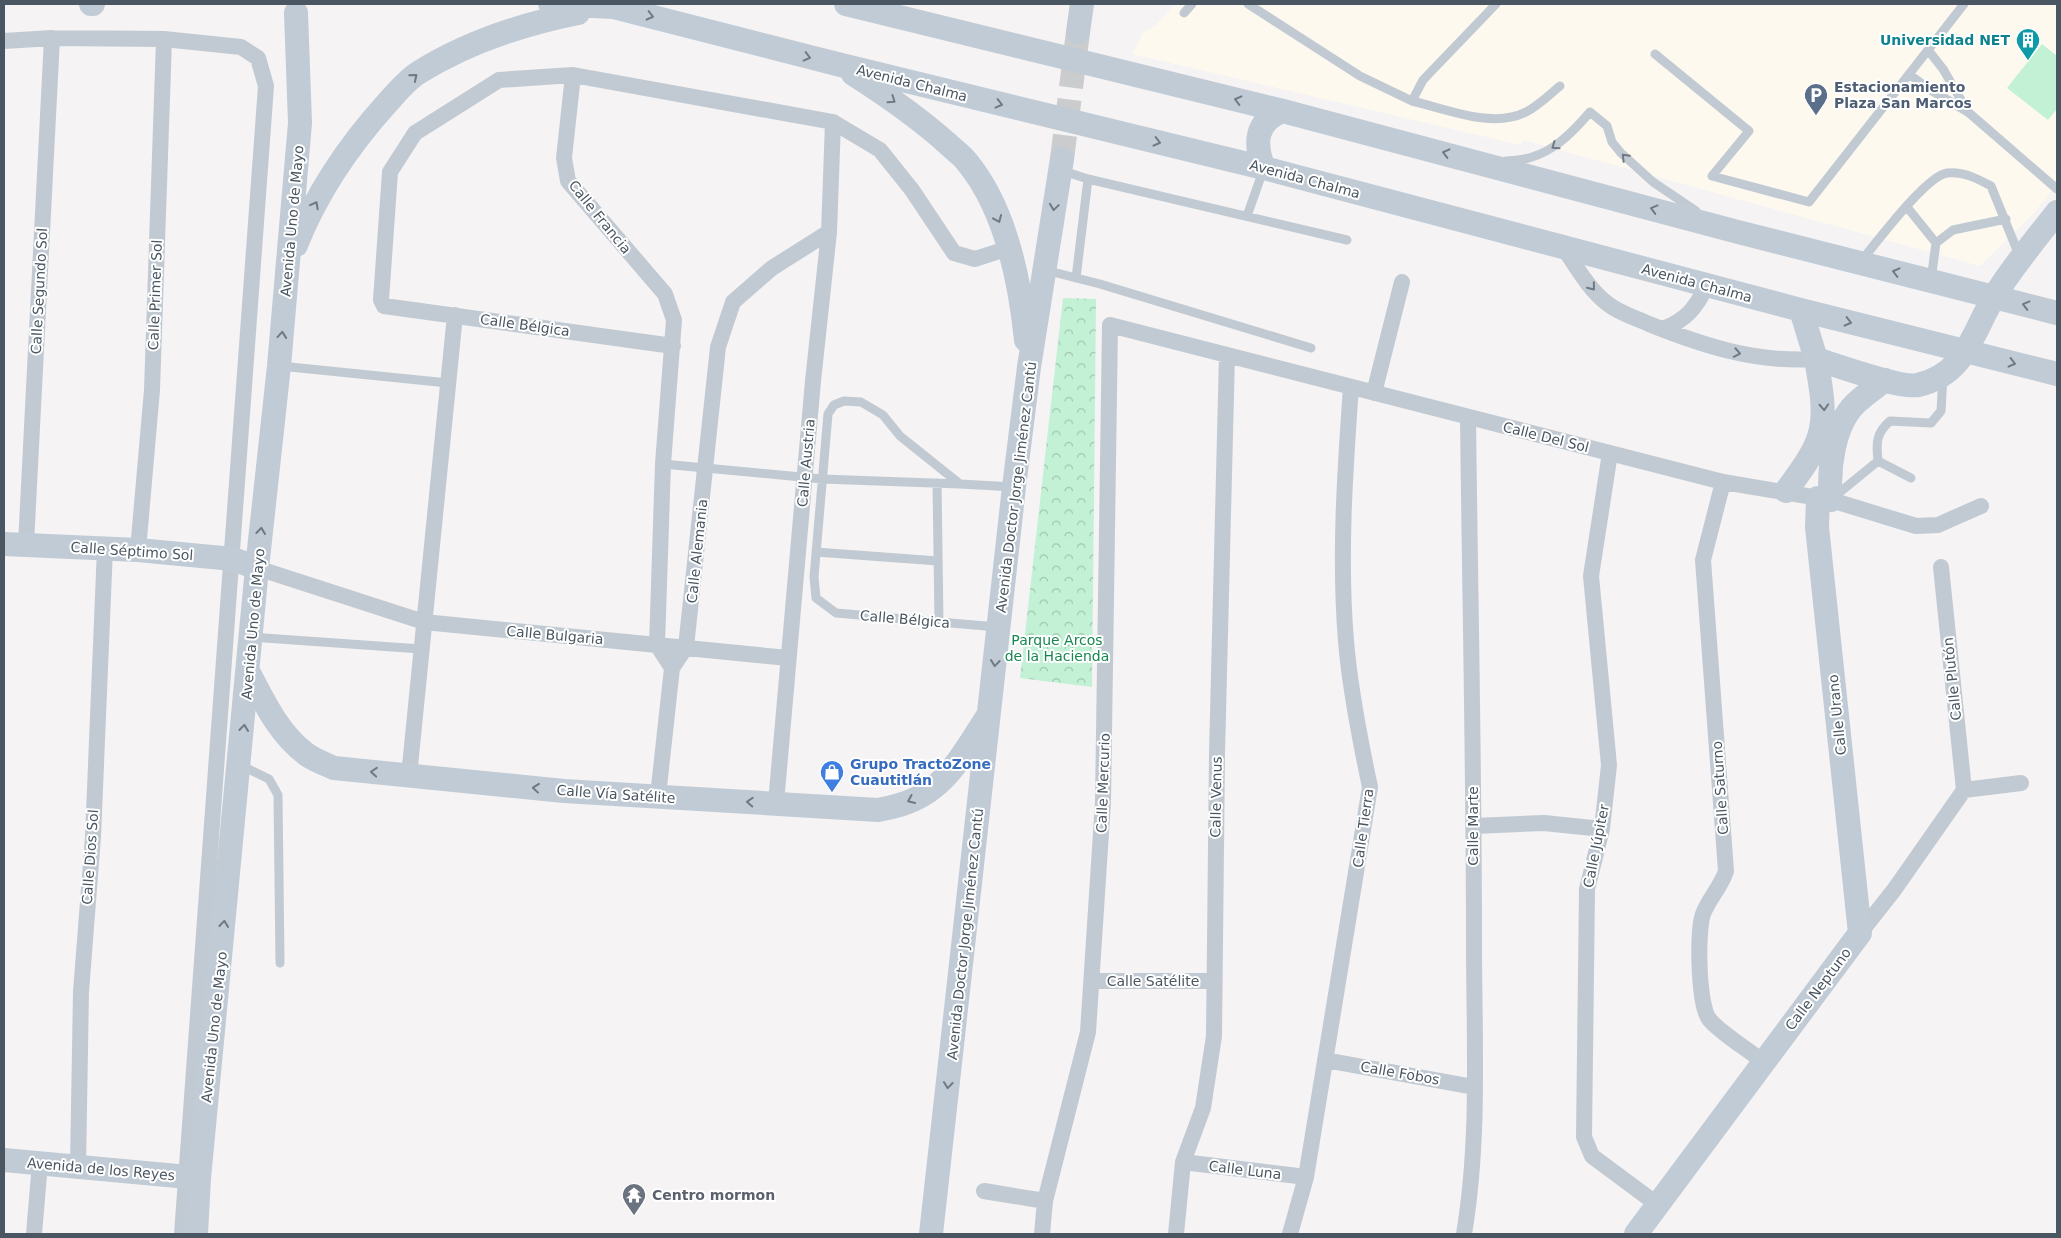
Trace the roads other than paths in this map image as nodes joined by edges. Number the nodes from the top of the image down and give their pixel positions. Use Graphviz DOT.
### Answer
graph roads {
  1 [pos="550,4"];
  2 [pos="846,4"];
  3 [pos="1082,4"];
  4 [pos="1192,4"];
  5 [pos="1248,4"];
  6 [pos="1496,4"];
  7 [pos="1964,4"];
  8 [pos="614,7"];
  9 [pos="296,13"];
  10 [pos="1184,13"];
  11 [pos="1078,32"];
  12 [pos="52,38"];
  13 [pos="164,39"];
  14 [pos="4,41"];
  15 [pos="1928,50"];
  16 [pos="1655,54"];
  17 [pos="837,64"];
  18 [pos="1909,74"];
  19 [pos="573,76"];
  20 [pos="1560,86"];
  21 [pos="1412,101"];
  22 [pos="1283,111"];
  23 [pos="1968,112"];
  24 [pos="834,122"];
  25 [pos="1478,162"];
  26 [pos="1061,164"];
  27 [pos="1264,168"];
  28 [pos="1088,179"];
  29 [pos="2057,188"];
  30 [pos="1907,207"];
  31 [pos="2057,212"];
  32 [pos="1247,216"];
  33 [pos="2006,219"];
  34 [pos="829,232"];
  35 [pos="1738,232"];
  36 [pos="1347,240"];
  37 [pos="1936,243"];
  38 [pos="1563,247"];
  39 [pos="1009,248"];
  40 [pos="2021,260"];
  41 [pos="1860,263"];
  42 [pos="288,265"];
  43 [pos="1045,270"];
  44 [pos="1076,278"];
  45 [pos="1930,280"];
  46 [pos="1402,282"];
  47 [pos="1707,286"];
  48 [pos="1994,297"];
  49 [pos="1800,310"];
  50 [pos="2057,313"];
  51 [pos="455,315"];
  52 [pos="1110,325"];
  53 [pos="1663,329"];
  54 [pos="673,346"];
  55 [pos="1311,348"];
  56 [pos="1967,352"];
  57 [pos="1227,355"];
  58 [pos="1816,358"];
  59 [pos="279,366"];
  60 [pos="1030,367"];
  61 [pos="2057,374"];
  62 [pos="1943,376"];
  63 [pos="1885,380"];
  64 [pos="448,383"];
  65 [pos="1351,387"];
  66 [pos="1374,393"];
  67 [pos="1468,417"];
  68 [pos="1610,454"];
  69 [pos="1878,461"];
  70 [pos="663,464"];
  71 [pos="706,466"];
  72 [pos="804,477"];
  73 [pos="1911,478"];
  74 [pos="822,479"];
  75 [pos="1723,482"];
  76 [pos="937,483"];
  77 [pos="960,484"];
  78 [pos="1014,487"];
  79 [pos="1786,492"];
  80 [pos="1824,499"];
  81 [pos="1982,506"];
  82 [pos="15,544"];
  83 [pos="105,548"];
  84 [pos="138,550"];
  85 [pos="816,552"];
  86 [pos="233,558"];
  87 [pos="938,561"];
  88 [pos="1941,567"];
  89 [pos="257,568"];
  90 [pos="424,622"];
  91 [pos="939,622"];
  92 [pos="999,628"];
  93 [pos="251,636"];
  94 [pos="656,645"];
  95 [pos="686,648"];
  96 [pos="421,649"];
  97 [pos="788,658"];
  98 [pos="672,668"];
  99 [pos="249,673"];
  100 [pos="989,714"];
  101 [pos="240,764"];
  102 [pos="408,776"];
  103 [pos="2021,783"];
  104 [pos="1964,790"];
  105 [pos="658,796"];
  106 [pos="776,804"];
  107 [pos="1474,826"];
  108 [pos="1602,829"];
  109 [pos="1860,933"];
  110 [pos="280,963"];
  111 [pos="1214,980"];
  112 [pos="1092,982"];
  113 [pos="1325,1060"];
  114 [pos="1763,1062"];
  115 [pos="1474,1087"];
  116 [pos="4,1160"];
  117 [pos="1183,1162"];
  118 [pos="40,1163"];
  119 [pos="78,1166"];
  120 [pos="1306,1177"];
  121 [pos="192,1178"];
  122 [pos="984,1191"];
  123 [pos="1045,1201"];
  124 [pos="1658,1205"];
  125 [pos="34,1234"];
  126 [pos="182,1234"];
  127 [pos="196,1234"];
  128 [pos="931,1234"];
  129 [pos="1042,1234"];
  130 [pos="1176,1234"];
  131 [pos="1290,1234"];
  132 [pos="1464,1234"];
  133 [pos="1636,1234"];
  1 -- 8 [label="main road, Avenida Chalma"];
  22 -- 2 [label="main road, one-way"];
  3 -- 11 [label="main road"];
  4 -- 10 [label="lane"];
  5 -- 21 [label="lane"];
  6 -- 21 [label="lane"];
  7 -- 15 [label="lane"];
  8 -- 17 [label="main road, Avenida Chalma, one-way"];
  42 -- 8 [label="main road, one-way"];
  9 -- 42 [label="main road, Avenida Uno de Mayo"];
  12 -- 13 [label="street"];
  12 -- 14 [label="street"];
  12 -- 82 [label="street, Calle Segundo Sol"];
  13 -- 84 [label="street, Calle Primer Sol"];
  13 -- 86 [label="street"];
  15 -- 18 [label="lane"];
  15 -- 23 [label="lane"];
  16 -- 18 [label="lane"];
  17 -- 27 [label="main road, Avenida Chalma, one-way"];
  17 -- 39 [label="main road, one-way"];
  18 -- 23 [label="lane"];
  19 -- 24 [label="street"];
  19 -- 51 [label="street, Calle Bélgica"];
  19 -- 54 [label="street, Calle Francia"];
  20 -- 21 [label="lane"];
  25 -- 22 [label="main road, one-way"];
  22 -- 27 [label="main road"];
  23 -- 29 [label="lane"];
  24 -- 34 [label="street, Calle Austria"];
  24 -- 39 [label="street"];
  35 -- 25 [label="main road, one-way"];
  35 -- 25 [label="lane, one-way"];
  26 -- 28 [label="lane"];
  26 -- 43 [label="main road, Avenida Doctor Jorge Jiménez Cantú, one-way"];
  27 -- 32 [label="lane"];
  27 -- 38 [label="main road, Avenida Chalma"];
  28 -- 32 [label="lane"];
  28 -- 44 [label="lane"];
  30 -- 33 [label="lane"];
  30 -- 37 [label="lane"];
  30 -- 41 [label="lane"];
  31 -- 40 [label="main road"];
  32 -- 36 [label="lane"];
  33 -- 37 [label="lane"];
  33 -- 40 [label="lane"];
  34 -- 71 [label="street, Calle Alemania"];
  34 -- 72 [label="street, Calle Austria"];
  35 -- 41 [label="main road"];
  37 -- 45 [label="lane"];
  38 -- 47 [label="main road, Avenida Chalma"];
  38 -- 53 [label="street, one-way"];
  39 -- 60 [label="main road"];
  40 -- 48 [label="main road"];
  45 -- 41 [label="main road, one-way"];
  59 -- 42 [label="main road, Avenida Uno de Mayo, one-way"];
  43 -- 44 [label="lane"];
  43 -- 60 [label="main road, Avenida Doctor Jorge Jiménez Cantú"];
  44 -- 55 [label="lane"];
  45 -- 48 [label="main road"];
  46 -- 66 [label="street"];
  47 -- 49 [label="main road, Avenida Chalma"];
  47 -- 53 [label="street"];
  50 -- 48 [label="main road, one-way"];
  48 -- 56 [label="main road"];
  49 -- 56 [label="main road, Avenida Chalma, one-way"];
  49 -- 58 [label="main road"];
  51 -- 54 [label="street, Calle Bélgica"];
  51 -- 64 [label="street"];
  52 -- 57 [label="street, Calle Del Sol"];
  52 -- 112 [label="street, Calle Mercurio"];
  53 -- 58 [label="street, one-way"];
  54 -- 70 [label="street, Calle Francia"];
  56 -- 61 [label="main road, Avenida Chalma, one-way"];
  56 -- 62 [label="main road"];
  57 -- 65 [label="street, Calle Del Sol"];
  57 -- 111 [label="street, Calle Venus"];
  58 -- 63 [label="main road"];
  58 -- 79 [label="main road, one-way"];
  59 -- 64 [label="lane"];
  89 -- 59 [label="main road, Avenida Uno de Mayo, one-way"];
  60 -- 78 [label="main road, Avenida Doctor Jorge Jiménez Cantú"];
  62 -- 63 [label="main road"];
  62 -- 69 [label="lane"];
  63 -- 80 [label="main road, Calle Urano"];
  64 -- 90 [label="street"];
  65 -- 66 [label="street, Calle Del Sol"];
  65 -- 113 [label="street, Calle Tierra"];
  66 -- 67 [label="street, Calle Del Sol"];
  67 -- 68 [label="street, Calle Del Sol"];
  67 -- 107 [label="street, Calle Marte"];
  68 -- 75 [label="street, Calle Del Sol"];
  68 -- 108 [label="street, Calle Júpiter"];
  69 -- 73 [label="lane"];
  69 -- 80 [label="lane"];
  70 -- 71 [label="lane"];
  70 -- 94 [label="street, Calle Francia"];
  71 -- 72 [label="lane"];
  71 -- 95 [label="street, Calle Alemania"];
  72 -- 74 [label="lane"];
  72 -- 97 [label="street, Calle Austria"];
  74 -- 76 [label="lane"];
  74 -- 77 [label="lane"];
  74 -- 85 [label="lane"];
  75 -- 79 [label="street, Calle Del Sol"];
  75 -- 114 [label="street, Calle Saturno"];
  76 -- 77 [label="lane"];
  76 -- 87 [label="lane"];
  77 -- 78 [label="lane"];
  78 -- 92 [label="main road, Avenida Doctor Jorge Jiménez Cantú"];
  79 -- 80 [label="street, Calle Del Sol"];
  80 -- 81 [label="street, Calle Del Sol"];
  80 -- 109 [label="main road, Calle Urano"];
  82 -- 83 [label="main road, Calle Séptimo Sol"];
  83 -- 84 [label="main road, Calle Séptimo Sol"];
  83 -- 119 [label="street, Calle Dios Sol"];
  84 -- 86 [label="main road, Calle Séptimo Sol"];
  85 -- 87 [label="lane"];
  85 -- 91 [label="lane, Calle Bélgica"];
  86 -- 89 [label="main road, Calle Séptimo Sol"];
  86 -- 121 [label="street"];
  87 -- 91 [label="lane"];
  88 -- 104 [label="street, Calle Plutón"];
  89 -- 90 [label="street, Calle Bulgaria"];
  89 -- 93 [label="main road, Avenida Uno de Mayo"];
  90 -- 94 [label="street, Calle Bulgaria"];
  90 -- 96 [label="street"];
  91 -- 92 [label="lane, Calle Bélgica"];
  92 -- 100 [label="main road, Avenida Doctor Jorge Jiménez Cantú, one-way"];
  93 -- 96 [label="lane"];
  93 -- 99 [label="main road, Avenida Uno de Mayo"];
  94 -- 95 [label="street, Calle Bulgaria"];
  94 -- 98 [label="street"];
  95 -- 97 [label="street, Calle Bulgaria"];
  95 -- 98 [label="street, Calle Alemania"];
  96 -- 102 [label="street"];
  97 -- 106 [label="street, Calle Austria"];
  98 -- 105 [label="street, Calle Alemania"];
  101 -- 99 [label="main road, Avenida Uno de Mayo, one-way"];
  102 -- 99 [label="main road, Calle Vía Satélite, one-way"];
  100 -- 106 [label="main road, Calle Vía Satélite, one-way"];
  100 -- 128 [label="main road, Avenida Doctor Jorge Jiménez Cantú, one-way"];
  101 -- 110 [label="lane"];
  121 -- 101 [label="main road, Avenida Uno de Mayo, one-way"];
  105 -- 102 [label="main road, Calle Vía Satélite, one-way"];
  103 -- 104 [label="street"];
  104 -- 109 [label="street, Calle Neptuno"];
  106 -- 105 [label="main road, Calle Vía Satélite, one-way"];
  107 -- 108 [label="street"];
  107 -- 115 [label="street, Calle Marte"];
  108 -- 124 [label="street, Calle Júpiter"];
  109 -- 114 [label="main road, Calle Neptuno"];
  111 -- 112 [label="street, Calle Satélite"];
  111 -- 117 [label="street, Calle Venus"];
  112 -- 123 [label="street, Calle Mercurio"];
  113 -- 115 [label="street, Calle Fobos"];
  113 -- 120 [label="street, Calle Tierra"];
  114 -- 124 [label="main road, Calle Neptuno"];
  115 -- 132 [label="street, Calle Marte"];
  116 -- 118 [label="main road, Avenida de los Reyes"];
  117 -- 120 [label="street, Calle Luna"];
  117 -- 130 [label="street, Calle Venus"];
  118 -- 119 [label="main road, Avenida de los Reyes"];
  118 -- 125 [label="street"];
  119 -- 121 [label="main road, Avenida de los Reyes"];
  120 -- 131 [label="street, Calle Tierra"];
  121 -- 126 [label="street"];
  121 -- 127 [label="main road, Avenida Uno de Mayo"];
  122 -- 123 [label="street"];
  123 -- 129 [label="street, Calle Mercurio"];
  124 -- 133 [label="main road, Calle Neptuno"];
}
